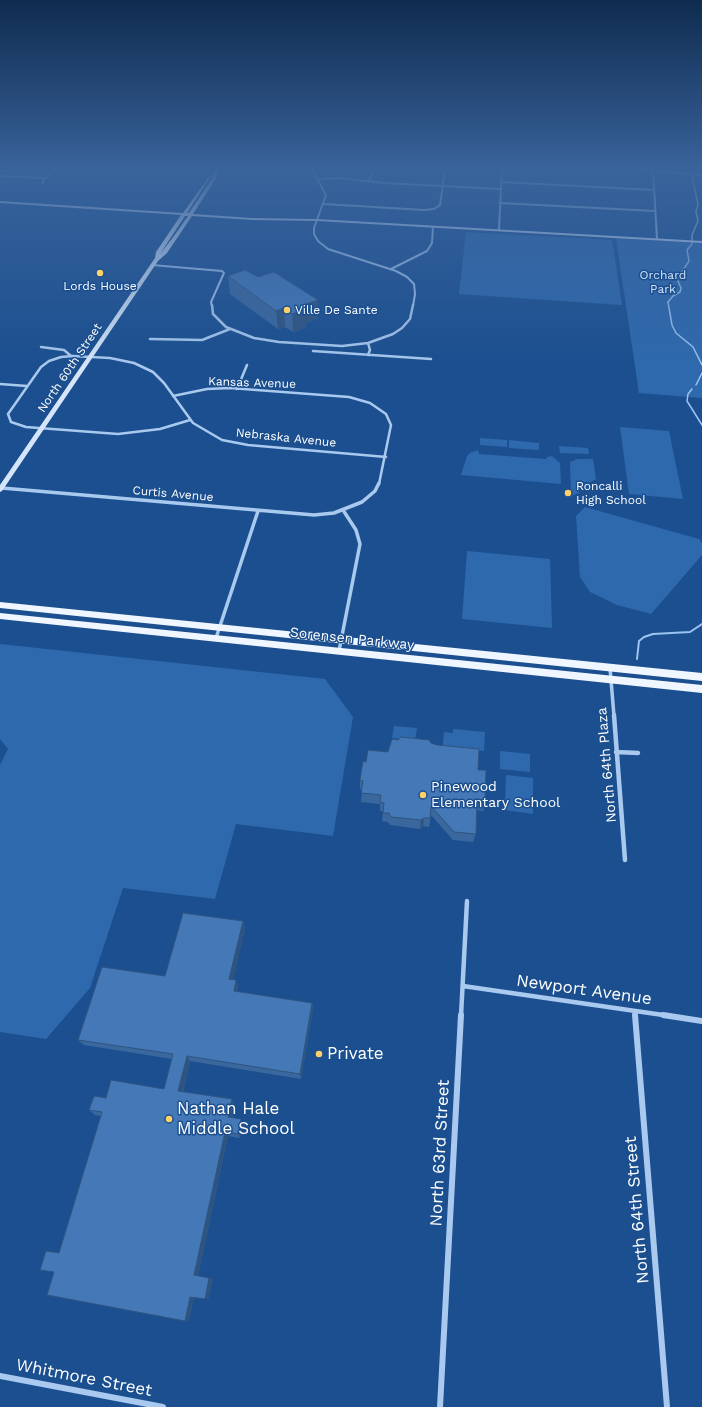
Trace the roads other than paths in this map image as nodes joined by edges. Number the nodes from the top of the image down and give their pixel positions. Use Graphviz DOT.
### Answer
graph roads {
  1 [pos="169,235"];
  2 [pos="177,235"];
  3 [pos="315,235"];
  4 [pos="433,235"];
  5 [pos="580,235"];
  6 [pos="657,235"];
  7 [pos="657,239"];
  8 [pos="702,242"];
  9 [pos="156,260"];
  10 [pos="152,266"];
  11 [pos="391,269"];
  12 [pos="230,329"];
  13 [pos="150,339"];
  14 [pos="368,343"];
  15 [pos="41,347"];
  16 [pos="313,351"];
  17 [pos="368,355"];
  18 [pos="71,356"];
  19 [pos="91,357"];
  20 [pos="431,359"];
  21 [pos="247,365"];
  22 [pos="0,384"];
  23 [pos="27,386"];
  24 [pos="237,389"];
  25 [pos="173,396"];
  26 [pos="190,420"];
  27 [pos="42,429"];
  28 [pos="386,457"];
  29 [pos="0,490"];
  30 [pos="343,510"];
  31 [pos="258,511"];
  32 [pos="0,605"];
  33 [pos="0,616"];
  34 [pos="219,627"];
  35 [pos="216,638"];
  36 [pos="341,640"];
  37 [pos="339,651"];
  38 [pos="610,667"];
  39 [pos="702,677"];
  40 [pos="611,680"];
  41 [pos="702,689"];
  42 [pos="616,752"];
  43 [pos="638,753"];
  44 [pos="625,860"];
  45 [pos="467,901"];
  46 [pos="463,986"];
  47 [pos="635,1012"];
  48 [pos="702,1021"];
  49 [pos="0,1376"];
  50 [pos="163,1407"];
  51 [pos="440,1407"];
  52 [pos="667,1407"];
  1 -- 9 [label="main road, North 60th Street"];
  2 -- 9 [label="main road, North 60th Street"];
  3 -- 11 [label="street"];
  4 -- 11 [label="street"];
  5 -- 7 [label="main road"];
  6 -- 7 [label="street"];
  7 -- 8 [label="main road"];
  9 -- 10 [label="main road, North 60th Street"];
  10 -- 12 [label="street"];
  10 -- 19 [label="main road, North 60th Street"];
  11 -- 14 [label="street"];
  12 -- 13 [label="street"];
  12 -- 14 [label="street"];
  14 -- 17 [label="street"];
  15 -- 18 [label="street"];
  16 -- 17 [label="street"];
  17 -- 20 [label="street"];
  18 -- 19 [label="street"];
  18 -- 23 [label="street"];
  19 -- 25 [label="street"];
  19 -- 27 [label="main road, North 60th Street"];
  21 -- 24 [label="street"];
  22 -- 23 [label="street"];
  23 -- 27 [label="street"];
  24 -- 25 [label="street, Kansas Avenue"];
  24 -- 28 [label="street, Kansas Avenue"];
  25 -- 26 [label="street, Nebraska Avenue"];
  26 -- 27 [label="street"];
  26 -- 28 [label="street, Nebraska Avenue"];
  27 -- 29 [label="main road, North 60th Street"];
  28 -- 30 [label="street"];
  29 -- 31 [label="street, Curtis Avenue"];
  30 -- 31 [label="street, Curtis Avenue"];
  30 -- 36 [label="street"];
  31 -- 34 [label="street"];
  32 -- 34 [label="main road, Sorensen Parkway"];
  33 -- 35 [label="main road, Sorensen Parkway"];
  34 -- 35 [label="street"];
  34 -- 36 [label="main road, Sorensen Parkway"];
  35 -- 37 [label="main road, Sorensen Parkway"];
  36 -- 37 [label="street"];
  36 -- 38 [label="main road, Sorensen Parkway"];
  37 -- 40 [label="main road, Sorensen Parkway"];
  38 -- 39 [label="main road, Sorensen Parkway"];
  38 -- 40 [label="street, North 64th Plaza"];
  40 -- 41 [label="main road, Sorensen Parkway"];
  40 -- 42 [label="street, North 64th Plaza"];
  42 -- 43 [label="street"];
  42 -- 44 [label="street, North 64th Plaza"];
  45 -- 46 [label="street, North 63rd Street"];
  46 -- 47 [label="street, Newport Avenue"];
  46 -- 51 [label="street, North 63rd Street"];
  47 -- 48 [label="street, Newport Avenue"];
  47 -- 52 [label="street, North 64th Street"];
  49 -- 50 [label="street, Whitmore Street"];
}
